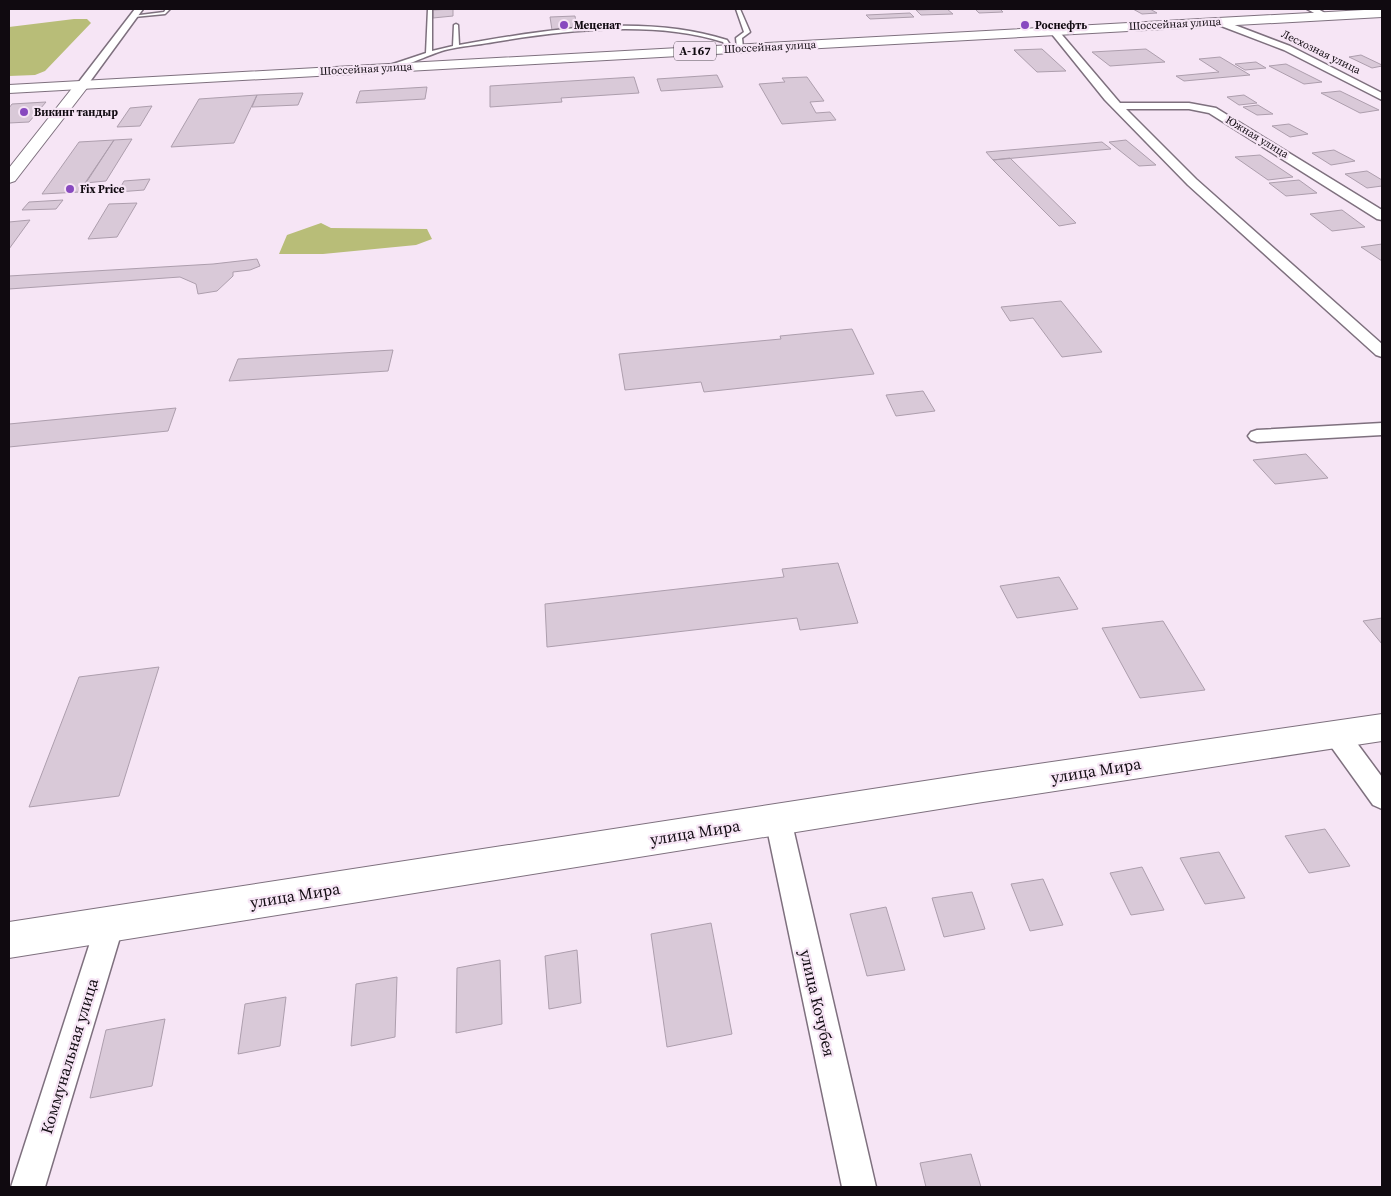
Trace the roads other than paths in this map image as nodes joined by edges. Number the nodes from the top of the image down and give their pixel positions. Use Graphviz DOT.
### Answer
graph roads {
  1 [pos="168,9"];
  2 [pos="430,9"];
  3 [pos="738,9"];
  4 [pos="1311,9"];
  5 [pos="137,12"];
  6 [pos="1382,13"];
  7 [pos="1325,16"];
  8 [pos="1219,22"];
  9 [pos="456,25"];
  10 [pos="1054,31"];
  11 [pos="456,47"];
  12 [pos="735,49"];
  13 [pos="429,54"];
  14 [pos="386,68"];
  15 [pos="82,85"];
  16 [pos="9,89"];
  17 [pos="1382,97"];
  18 [pos="1117,106"];
  19 [pos="9,178"];
  20 [pos="1382,216"];
  21 [pos="1382,352"];
  22 [pos="1382,429"];
  23 [pos="1257,436"];
  24 [pos="1382,727"];
  25 [pos="1336,734"];
  26 [pos="1382,797"];
  27 [pos="778,819"];
  28 [pos="110,924"];
  29 [pos="9,940"];
  30 [pos="28,1187"];
  31 [pos="859,1187"];
  1 -- 5 [label="lane"];
  2 -- 13 [label="lane"];
  3 -- 12 [label="lane"];
  4 -- 7 [label="street"];
  5 -- 15 [label="street"];
  6 -- 7 [label="main road, Шоссейная улица / А-167"];
  7 -- 8 [label="main road, Шоссейная улица / А-167"];
  8 -- 10 [label="main road, Шоссейная улица / А-167"];
  8 -- 17 [label="street, Лесхозная улица"];
  9 -- 11 [label="lane"];
  10 -- 12 [label="main road, Шоссейная улица / А-167"];
  10 -- 18 [label="street"];
  11 -- 12 [label="lane"];
  11 -- 13 [label="lane"];
  12 -- 14 [label="main road, Шоссейная улица / А-167"];
  13 -- 14 [label="lane"];
  14 -- 15 [label="main road, Шоссейная улица / А-167"];
  15 -- 16 [label="main road, Шоссейная улица / А-167"];
  15 -- 19 [label="main road"];
  18 -- 20 [label="street, Южная улица"];
  18 -- 21 [label="street"];
  22 -- 23 [label="street"];
  24 -- 25 [label="main road, улица Мира"];
  25 -- 26 [label="street"];
  25 -- 27 [label="main road, улица Мира"];
  27 -- 28 [label="main road, улица Мира"];
  27 -- 31 [label="street, улица Кочубея"];
  28 -- 29 [label="main road, улица Мира"];
  28 -- 30 [label="street, Коммунальная улица"];
}
